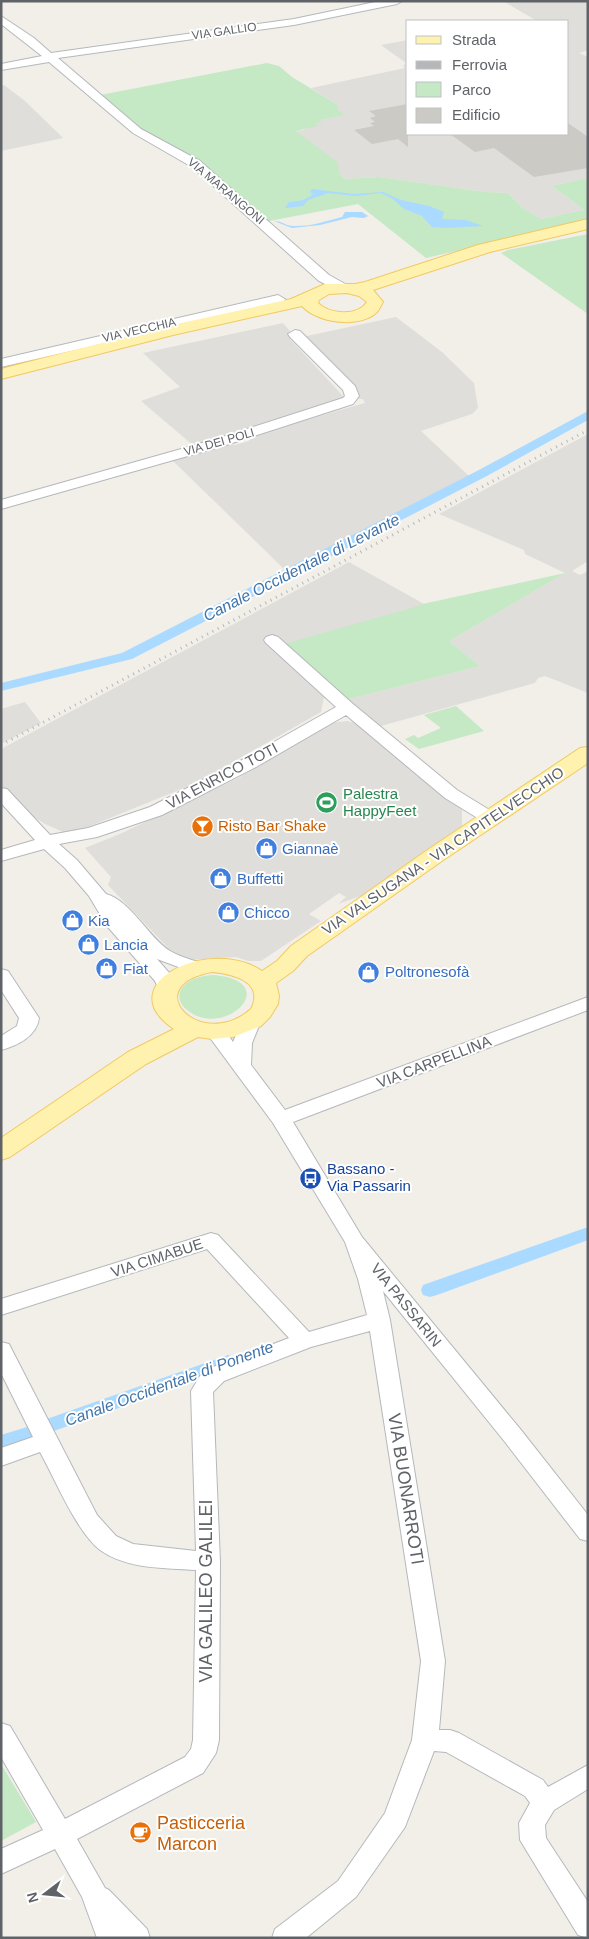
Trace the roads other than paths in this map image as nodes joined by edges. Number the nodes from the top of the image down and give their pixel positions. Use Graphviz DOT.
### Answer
graph roads {
  1 [pos="396,1"];
  2 [pos="1,19"];
  3 [pos="50,57"];
  4 [pos="1,67"];
  5 [pos="588,224"];
  6 [pos="388,282"];
  7 [pos="329,292"];
  8 [pos="373,298"];
  9 [pos="282,302"];
  10 [pos="296,334"];
  11 [pos="1,363"];
  12 [pos="1,374"];
  13 [pos="1,504"];
  14 [pos="272,640"];
  15 [pos="347,708"];
  16 [pos="588,752"];
  17 [pos="1,793"];
  18 [pos="490,818"];
  19 [pos="91,833"];
  20 [pos="47,842"];
  21 [pos="1,856"];
  22 [pos="71,864"];
  23 [pos="96,894"];
  24 [pos="299,950"];
  25 [pos="197,968"];
  26 [pos="242,970"];
  27 [pos="1,975"];
  28 [pos="263,985"];
  29 [pos="167,988"];
  30 [pos="588,1003"];
  31 [pos="171,1016"];
  32 [pos="251,1021"];
  33 [pos="205,1030"];
  34 [pos="1,1044"];
  35 [pos="137,1058"];
  36 [pos="241,1066"];
  37 [pos="281,1119"];
  38 [pos="1,1151"];
  39 [pos="355,1242"];
  40 [pos="1,1307"];
  41 [pos="379,1320"];
  42 [pos="305,1341"];
  43 [pos="1,1350"];
  44 [pos="46,1441"];
  45 [pos="1,1456"];
  46 [pos="588,1532"];
  47 [pos="208,1562"];
  48 [pos="1,1734"];
  49 [pos="425,1740"];
  50 [pos="588,1776"];
  51 [pos="545,1802"];
  52 [pos="60,1834"];
  53 [pos="1,1862"];
  54 [pos="94,1892"];
  55 [pos="588,1926"];
  56 [pos="111,1938"];
  57 [pos="137,1938"];
  58 [pos="285,1938"];
  1 -- 3 [label="street, VIA GALLIO"];
  2 -- 3 [label="street, VIA MARANGONI"];
  3 -- 4 [label="street"];
  3 -- 7 [label="street, VIA MARANGONI"];
  5 -- 6 [label="main road"];
  6 -- 7 [label="main road"];
  6 -- 8 [label="main road"];
  7 -- 8 [label="main road"];
  7 -- 8 [label="main road"];
  7 -- 9 [label="main road"];
  9 -- 11 [label="street, VIA VECCHIA"];
  9 -- 12 [label="main road"];
  10 -- 13 [label="street, VIA DEI POLI"];
  14 -- 15 [label="street"];
  15 -- 18 [label="street"];
  15 -- 19 [label="street, VIA ENRICO TOTI"];
  16 -- 18 [label="main road, VIA VALSUGANA - VIA CAPITELVECCHIO"];
  17 -- 20 [label="street"];
  18 -- 24 [label="main road, VIA VALSUGANA - VIA CAPITELVECCHIO"];
  19 -- 20 [label="street, VIA ENRICO TOTI"];
  19 -- 22 [label="street, VIA ENRICO TOTI"];
  20 -- 21 [label="street, VIA ENRICO TOTI"];
  20 -- 22 [label="street"];
  22 -- 23 [label="street"];
  23 -- 25 [label="street"];
  23 -- 29 [label="street"];
  24 -- 26 [label="main road"];
  24 -- 28 [label="main road"];
  25 -- 26 [label="main road"];
  25 -- 29 [label="main road"];
  26 -- 28 [label="main road"];
  27 -- 34 [label="street"];
  28 -- 32 [label="main road"];
  29 -- 31 [label="main road"];
  30 -- 37 [label="street, VIA CARPELLINA"];
  31 -- 33 [label="main road"];
  31 -- 35 [label="main road"];
  32 -- 33 [label="main road"];
  32 -- 36 [label="street"];
  33 -- 35 [label="main road"];
  33 -- 36 [label="street, VIA PASSARIN"];
  35 -- 38 [label="main road"];
  36 -- 37 [label="street, VIA PASSARIN"];
  37 -- 39 [label="street, VIA PASSARIN"];
  39 -- 41 [label="street, VIA BUONARROTI"];
  39 -- 46 [label="street, VIA PASSARIN"];
  40 -- 42 [label="street, VIA CIMABUE"];
  41 -- 42 [label="street, VIA GALILEO GALILEI"];
  41 -- 49 [label="street, VIA BUONARROTI"];
  42 -- 47 [label="street, VIA GALILEO GALILEI"];
  43 -- 44 [label="street"];
  44 -- 45 [label="street"];
  44 -- 47 [label="street"];
  47 -- 52 [label="street, VIA GALILEO GALILEI"];
  48 -- 52 [label="street"];
  49 -- 51 [label="street"];
  49 -- 58 [label="street, VIA BUONARROTI"];
  50 -- 51 [label="street"];
  51 -- 55 [label="street"];
  52 -- 53 [label="street, VIA GALILEO GALILEI"];
  52 -- 54 [label="street"];
  54 -- 56 [label="street"];
  54 -- 57 [label="street"];
}
